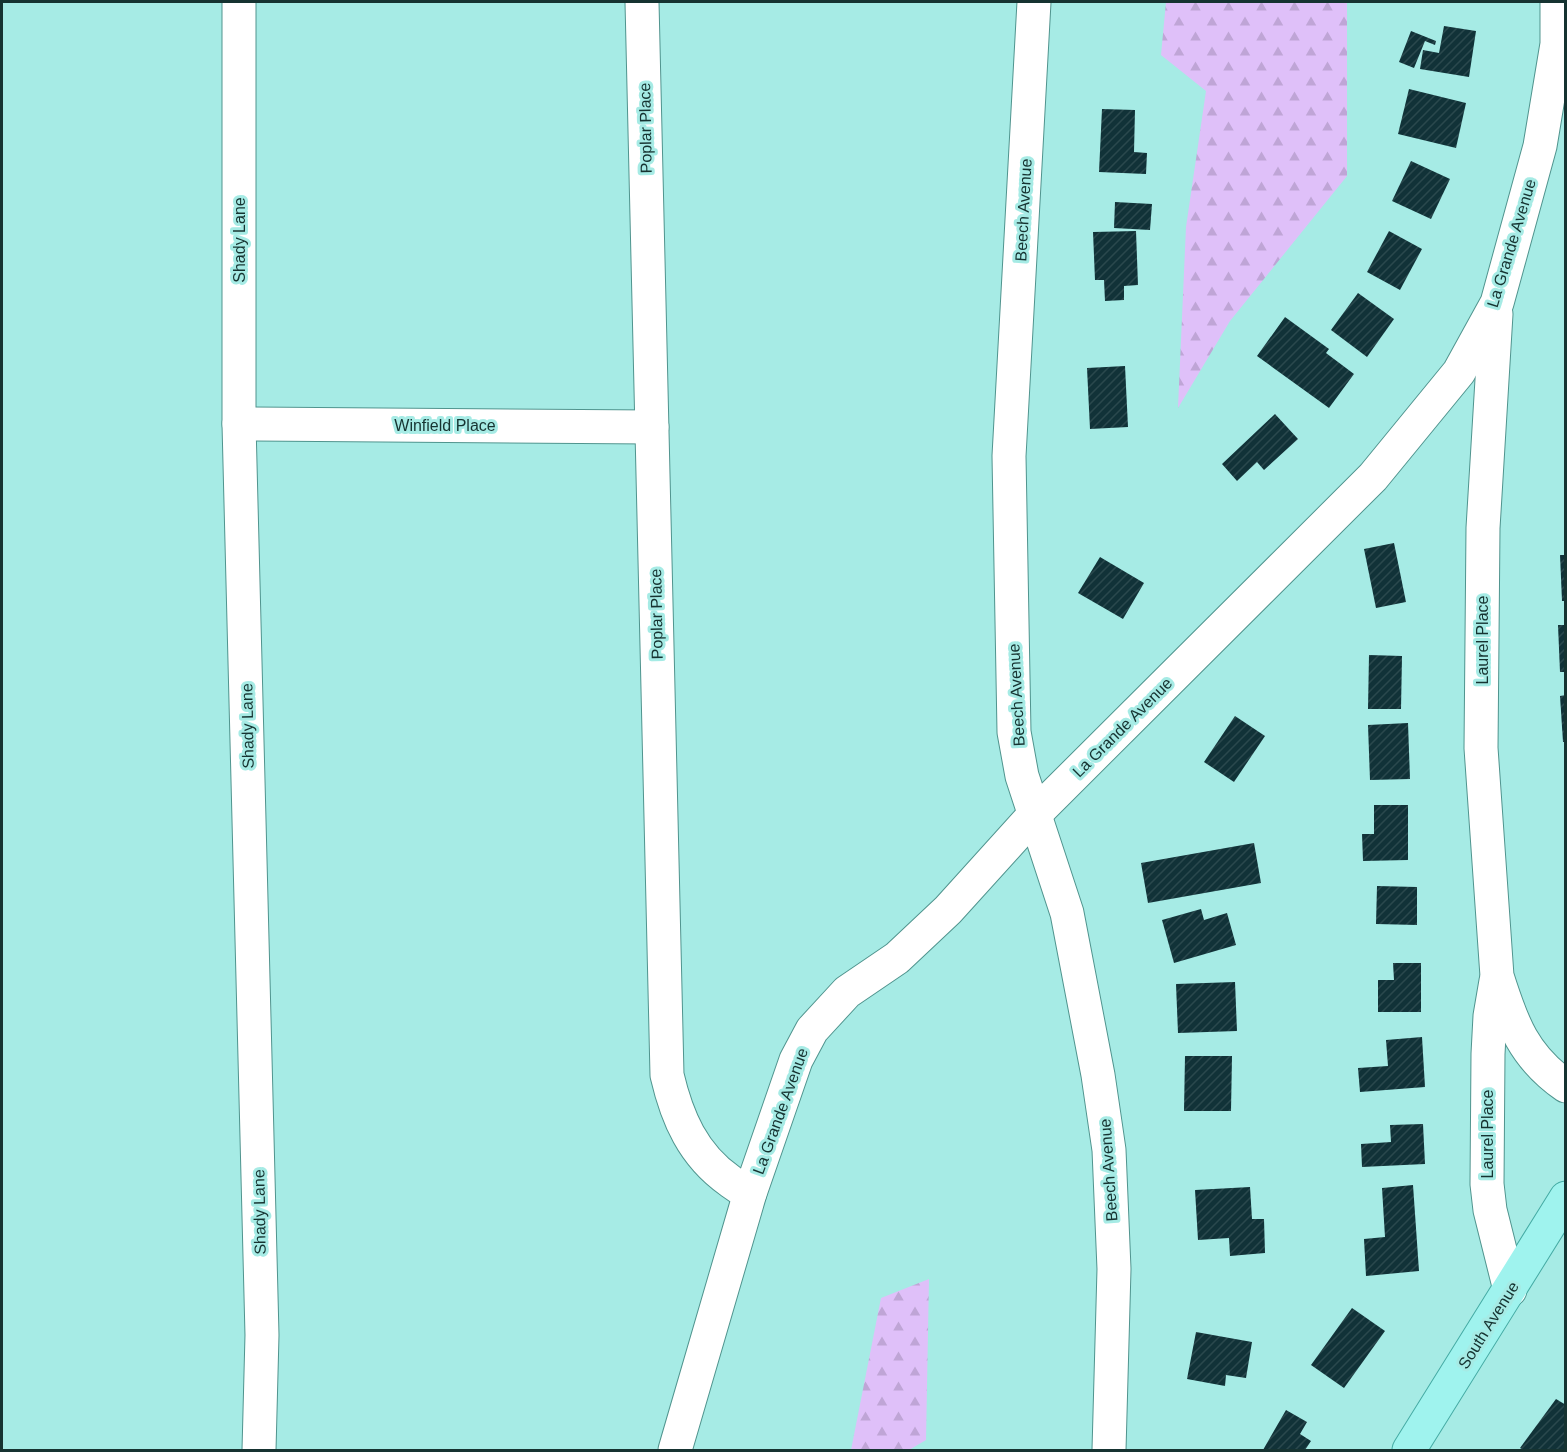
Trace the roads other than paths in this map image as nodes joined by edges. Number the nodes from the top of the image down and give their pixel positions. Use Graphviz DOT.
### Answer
graph roads {
  1 [pos="239,2"];
  2 [pos="642,2"];
  3 [pos="1034,2"];
  4 [pos="1557,2"];
  5 [pos="1497,303"];
  6 [pos="239,424"];
  7 [pos="652,426"];
  8 [pos="1034,815"];
  9 [pos="1497,976"];
  10 [pos="1566,1086"];
  11 [pos="750,1193"];
  12 [pos="1566,1198"];
  13 [pos="1566,1232"];
  14 [pos="1510,1290"];
  15 [pos="259,1450"];
  16 [pos="675,1450"];
  17 [pos="1109,1450"];
  18 [pos="1409,1450"];
  1 -- 6 [label="street, Shady Lane"];
  2 -- 7 [label="street, Poplar Place"];
  3 -- 8 [label="street, Beech Avenue"];
  4 -- 5 [label="street, La Grande Avenue"];
  5 -- 8 [label="street, La Grande Avenue"];
  5 -- 9 [label="street, Laurel Place"];
  6 -- 7 [label="street, Winfield Place"];
  6 -- 15 [label="street, Shady Lane"];
  7 -- 11 [label="street, Poplar Place"];
  8 -- 11 [label="street, La Grande Avenue"];
  8 -- 17 [label="street, Beech Avenue"];
  9 -- 10 [label="street, Laurel Place"];
  9 -- 14 [label="street, Laurel Place"];
  11 -- 16 [label="street, La Grande Avenue"];
  12 -- 14 [label="main road, South Avenue"];
  13 -- 14 [label="street"];
  14 -- 18 [label="main road, South Avenue"];
}
